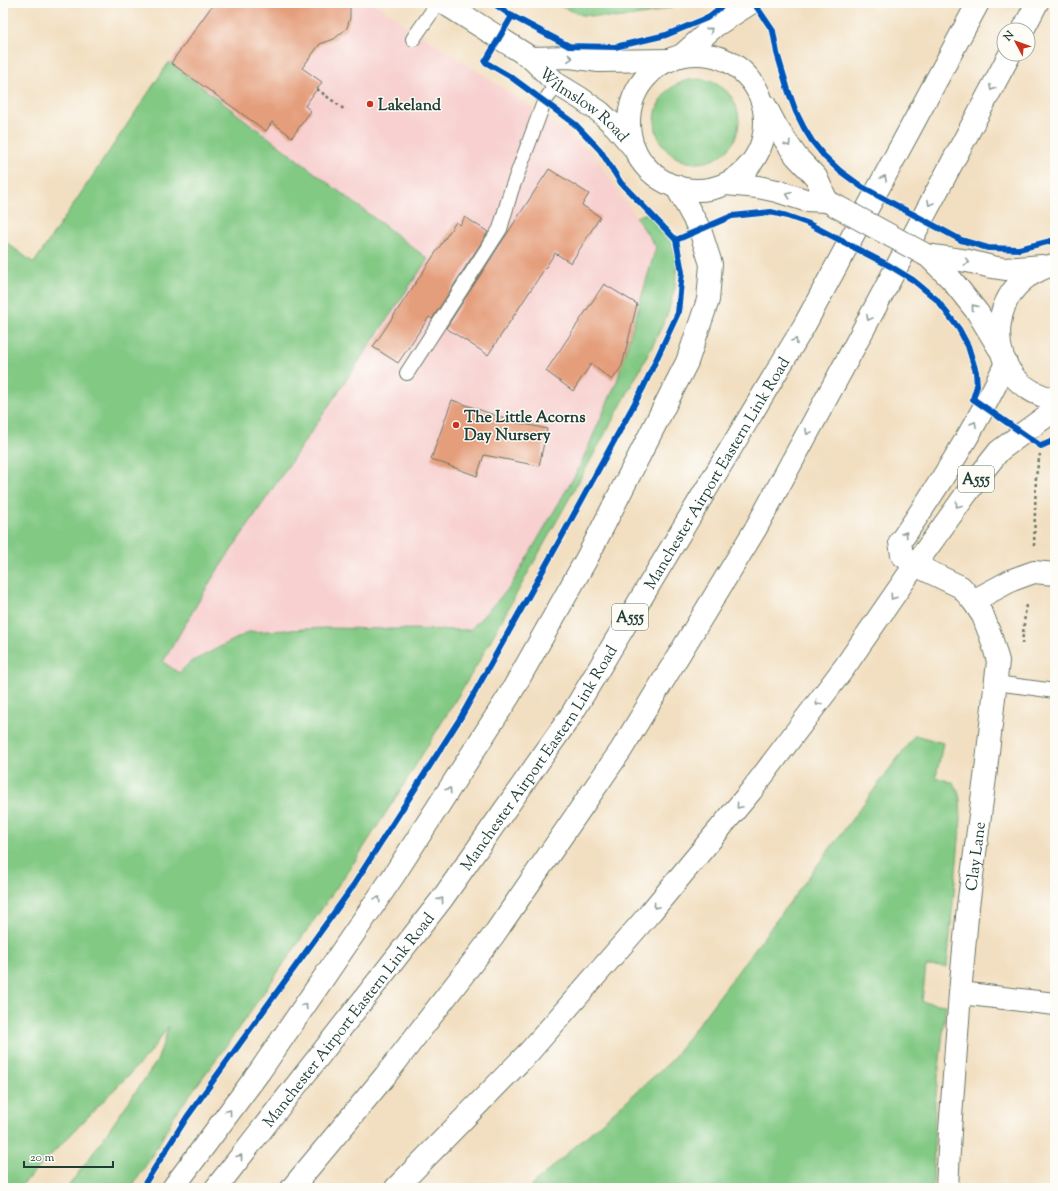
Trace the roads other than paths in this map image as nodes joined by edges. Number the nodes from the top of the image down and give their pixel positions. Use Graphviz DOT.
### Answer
graph roads {
  1 [pos="438,3"];
  2 [pos="444,3"];
  3 [pos="751,3"];
  4 [pos="978,3"];
  5 [pos="1037,3"];
  6 [pos="1026,22"];
  7 [pos="413,39"];
  8 [pos="532,58"];
  9 [pos="675,58"];
  10 [pos="1006,62"];
  11 [pos="557,84"];
  12 [pos="762,99"];
  13 [pos="636,152"];
  14 [pos="726,184"];
  15 [pos="676,186"];
  16 [pos="832,204"];
  17 [pos="927,256"];
  18 [pos="1053,266"];
  19 [pos="1004,358"];
  20 [pos="407,373"];
  21 [pos="1055,400"];
  22 [pos="1055,410"];
  23 [pos="915,564"];
  24 [pos="1055,574"];
  25 [pos="973,601"];
  26 [pos="1006,685"];
  27 [pos="1055,691"];
  28 [pos="960,993"];
  29 [pos="1055,1004"];
  30 [pos="173,1188"];
  31 [pos="216,1188"];
  32 [pos="292,1188"];
  33 [pos="396,1188"];
  34 [pos="947,1188"];
  1 -- 7 [label="lane"];
  2 -- 8 [label="main road, Wilmslow Road"];
  9 -- 3 [label="main road, one-way"];
  31 -- 4 [label="main road, Manchester Airport Eastern Link Road / A555, one-way"];
  5 -- 6 [label="main road"];
  8 -- 9 [label="main road, Wilmslow Road, one-way"];
  8 -- 11 [label="main road, Wilmslow Road"];
  9 -- 12 [label="main road"];
  9 -- 13 [label="main road"];
  10 -- 32 [label="main road, one-way"];
  11 -- 13 [label="main road, Wilmslow Road"];
  11 -- 20 [label="lane"];
  12 -- 14 [label="main road"];
  12 -- 16 [label="main road, one-way"];
  13 -- 15 [label="main road"];
  14 -- 15 [label="main road"];
  16 -- 14 [label="main road, one-way"];
  30 -- 15 [label="main road, one-way"];
  16 -- 17 [label="main road, bridge"];
  17 -- 18 [label="main road, one-way"];
  19 -- 17 [label="main road, one-way"];
  18 -- 19 [label="main road"];
  19 -- 21 [label="main road"];
  23 -- 19 [label="main road, Clay Lane, one-way"];
  22 -- 23 [label="main road, A555, one-way"];
  23 -- 25 [label="main road, Clay Lane"];
  23 -- 33 [label="main road, one-way"];
  24 -- 25 [label="main road"];
  25 -- 26 [label="main road, Clay Lane"];
  26 -- 27 [label="lane"];
  26 -- 28 [label="main road, Clay Lane"];
  28 -- 29 [label="main road"];
  28 -- 34 [label="main road, Clay Lane"];
}
